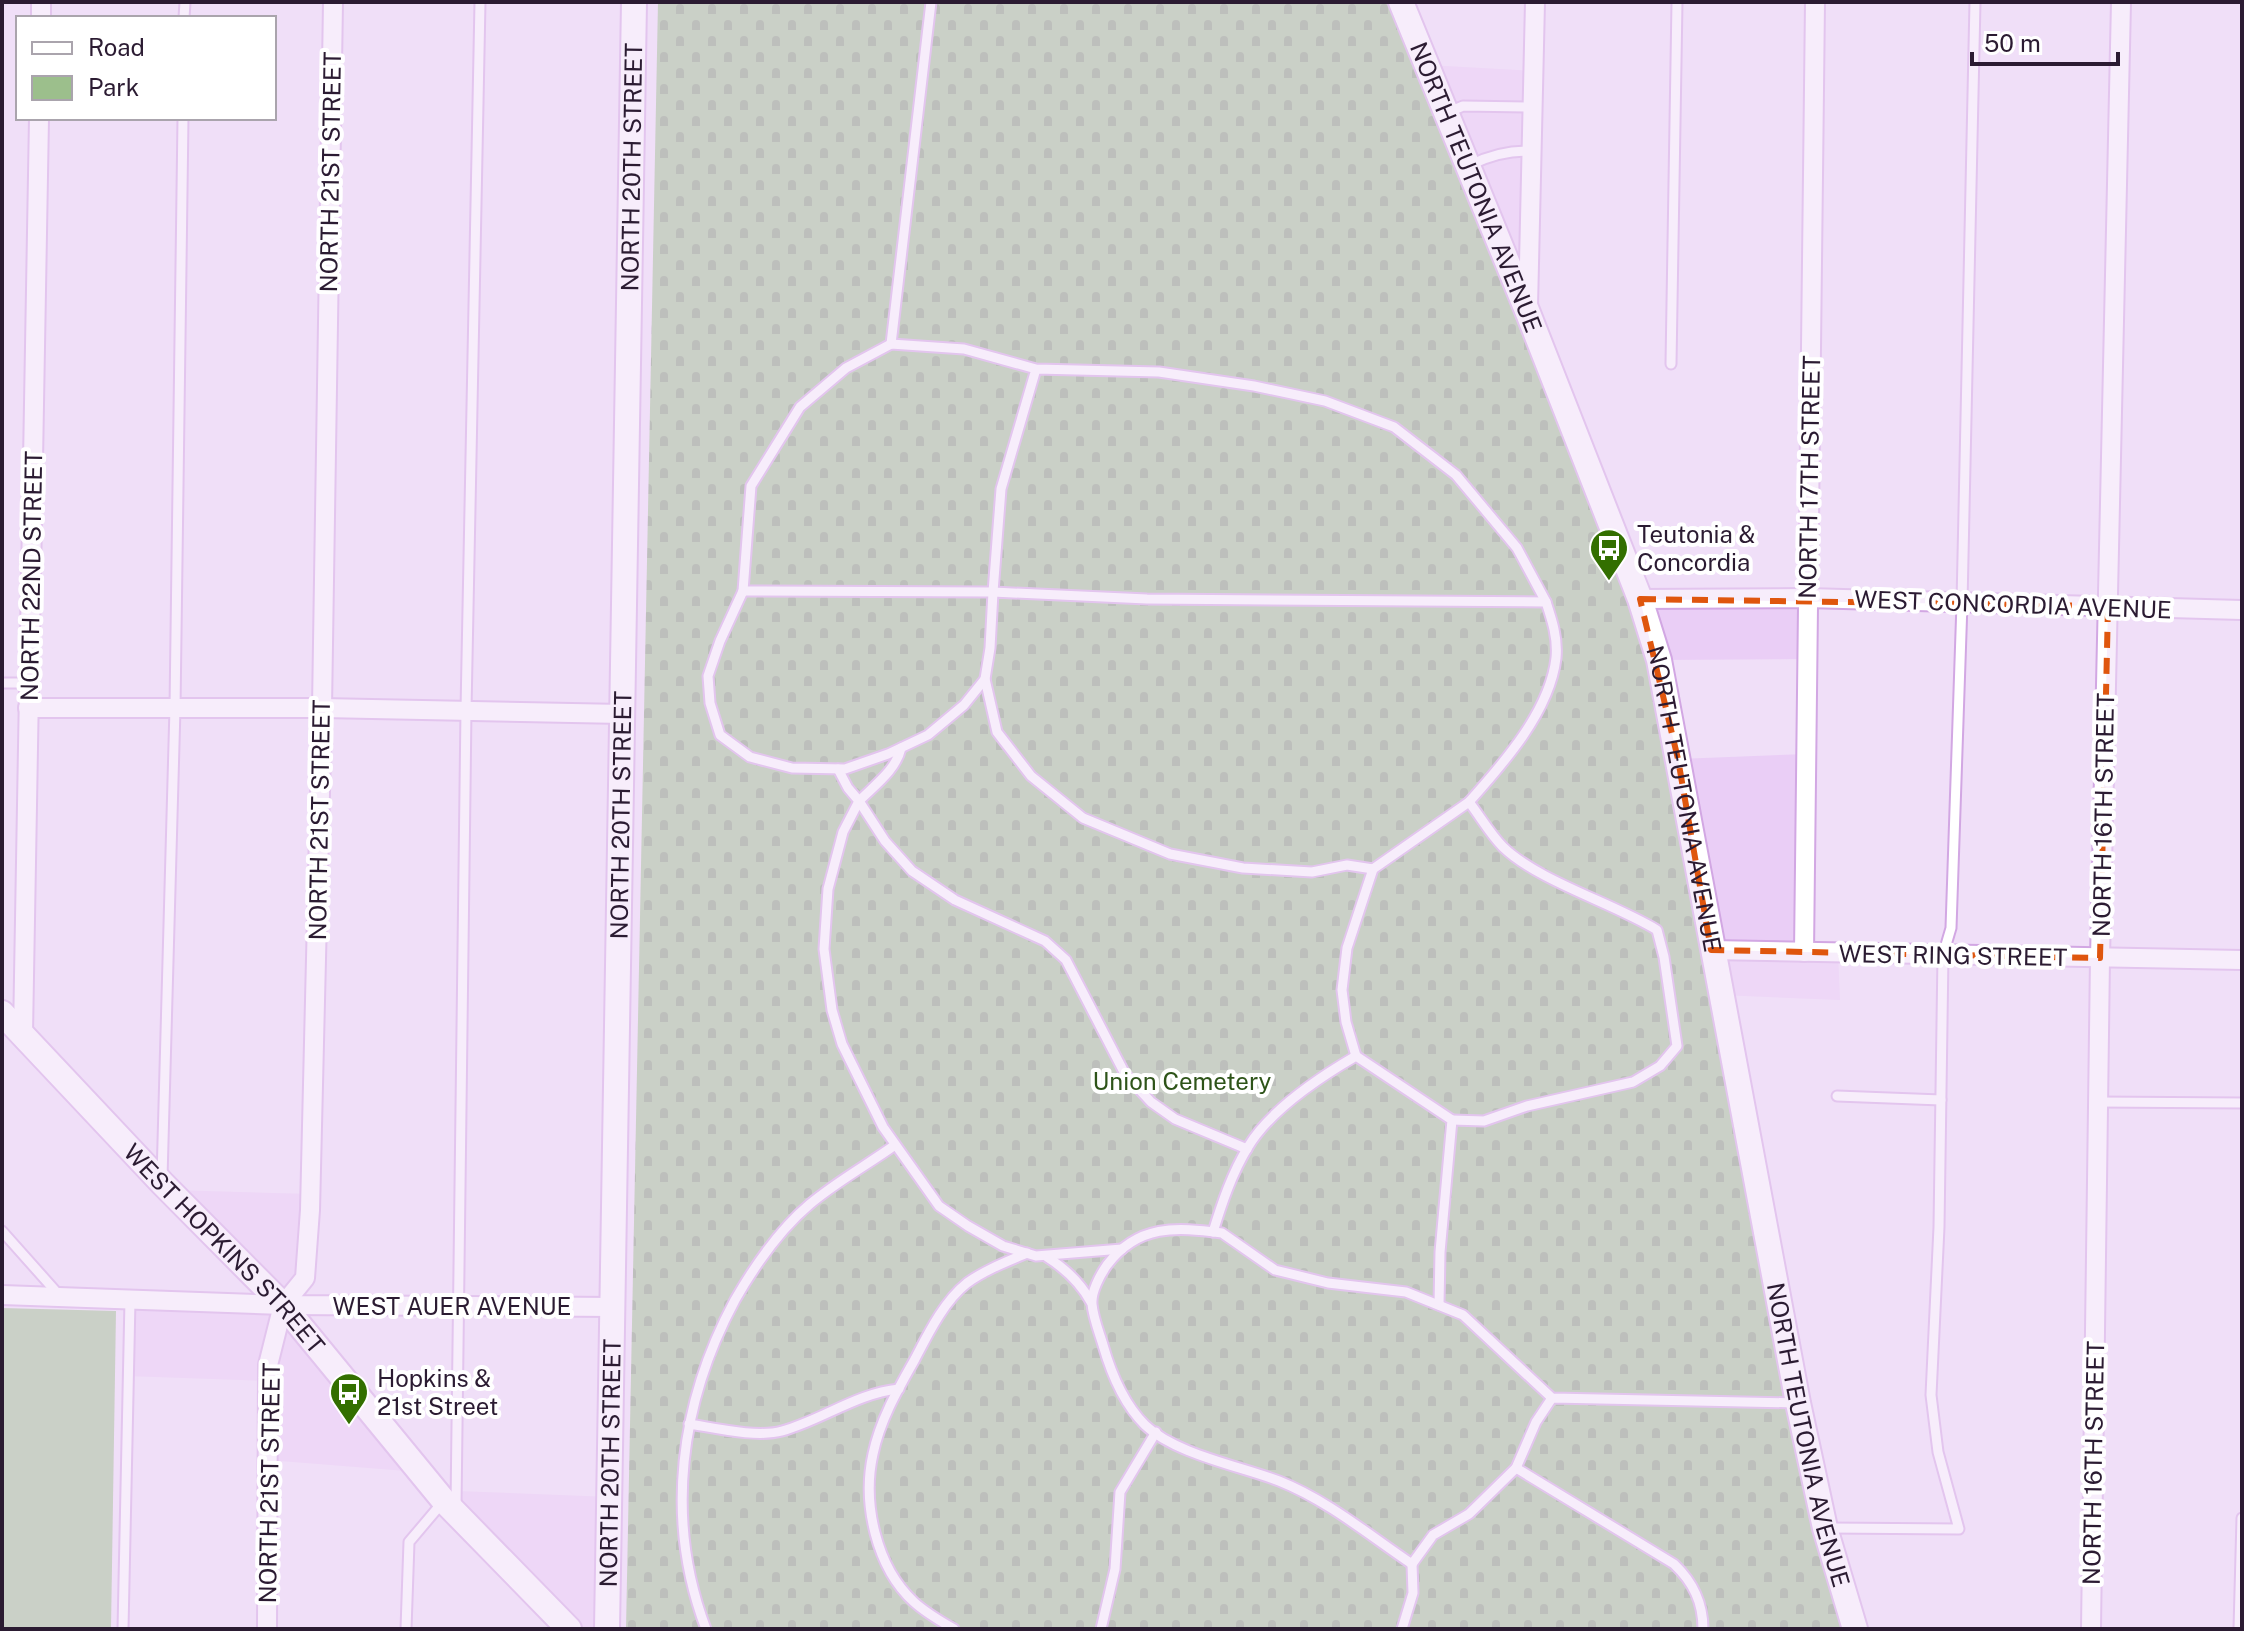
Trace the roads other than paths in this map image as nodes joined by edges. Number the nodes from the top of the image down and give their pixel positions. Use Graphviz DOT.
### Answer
graph roads {
  1 [pos="333,2"];
  2 [pos="480,2"];
  3 [pos="634,2"];
  4 [pos="931,2"];
  5 [pos="1401,2"];
  6 [pos="1535,2"];
  7 [pos="1677,2"];
  8 [pos="1815,2"];
  9 [pos="1975,2"];
  10 [pos="2121,2"];
  11 [pos="1533,107"];
  12 [pos="1447,113"];
  13 [pos="39,120"];
  14 [pos="183,120"];
  15 [pos="1531,158"];
  16 [pos="1468,166"];
  17 [pos="1528,313"];
  18 [pos="891,344"];
  19 [pos="1671,364"];
  20 [pos="1036,369"];
  21 [pos="743,591"];
  22 [pos="993,592"];
  23 [pos="1807,598"];
  24 [pos="1640,599"];
  25 [pos="1546,602"];
  26 [pos="1962,603"];
  27 [pos="2108,606"];
  28 [pos="2242,610"];
  29 [pos="985,679"];
  30 [pos="2,683"];
  31 [pos="29,683"];
  32 [pos="28,708"];
  33 [pos="175,708"];
  34 [pos="322,708"];
  35 [pos="466,710"];
  36 [pos="623,714"];
  37 [pos="901,748"];
  38 [pos="838,769"];
  39 [pos="859,801"];
  40 [pos="1469,802"];
  41 [pos="1373,869"];
  42 [pos="1711,950"];
  43 [pos="1804,952"];
  44 [pos="1943,955"];
  45 [pos="2100,958"];
  46 [pos="2242,960"];
  47 [pos="2,1013"];
  48 [pos="23,1034"];
  49 [pos="1356,1056"];
  50 [pos="1837,1096"];
  51 [pos="1941,1100"];
  52 [pos="2098,1102"];
  53 [pos="2242,1103"];
  54 [pos="1452,1120"];
  55 [pos="895,1145"];
  56 [pos="1247,1149"];
  57 [pos="162,1183"];
  58 [pos="2,1231"];
  59 [pos="1213,1232"];
  60 [pos="1122,1249"];
  61 [pos="1027,1253"];
  62 [pos="1044,1256"];
  63 [pos="2,1295"];
  64 [pos="62,1297"];
  65 [pos="130,1300"];
  66 [pos="1091,1302"];
  67 [pos="457,1304"];
  68 [pos="283,1305"];
  69 [pos="1439,1305"];
  70 [pos="614,1307"];
  71 [pos="899,1389"];
  72 [pos="1552,1398"];
  73 [pos="1798,1403"];
  74 [pos="689,1424"];
  75 [pos="1156,1432"];
  76 [pos="1516,1468"];
  77 [pos="450,1507"];
  78 [pos="2242,1518"];
  79 [pos="1825,1528"];
  80 [pos="1412,1564"];
  81 [pos="123,1629"];
  82 [pos="267,1629"];
  83 [pos="406,1629"];
  84 [pos="569,1629"];
  85 [pos="607,1629"];
  86 [pos="706,1629"];
  87 [pos="954,1629"];
  88 [pos="1101,1629"];
  89 [pos="1402,1629"];
  90 [pos="1703,1629"];
  91 [pos="1855,1629"];
  92 [pos="2091,1629"];
  93 [pos="2239,1629"];
  1 -- 34 [label="street, NORTH 21ST STREET"];
  2 -- 35 [label="lane"];
  3 -- 36 [label="main road, NORTH 20TH STREET"];
  4 -- 18 [label="lane"];
  5 -- 12 [label="main road, NORTH TEUTONIA AVENUE"];
  6 -- 11 [label="street"];
  7 -- 19 [label="lane"];
  8 -- 23 [label="street, NORTH 17TH STREET"];
  9 -- 26 [label="lane"];
  10 -- 27 [label="street, NORTH 16TH STREET"];
  11 -- 12 [label="lane"];
  11 -- 15 [label="street"];
  12 -- 16 [label="main road, NORTH TEUTONIA AVENUE"];
  13 -- 31 [label="street, NORTH 22ND STREET"];
  14 -- 33 [label="lane"];
  15 -- 16 [label="lane"];
  15 -- 17 [label="street"];
  16 -- 17 [label="main road, NORTH TEUTONIA AVENUE"];
  17 -- 24 [label="main road, NORTH TEUTONIA AVENUE"];
  18 -- 20 [label="lane"];
  18 -- 21 [label="lane"];
  20 -- 22 [label="lane"];
  20 -- 25 [label="lane"];
  21 -- 22 [label="lane"];
  21 -- 38 [label="lane"];
  22 -- 25 [label="lane"];
  22 -- 29 [label="lane"];
  23 -- 24 [label="street, WEST CONCORDIA AVENUE"];
  23 -- 26 [label="street, WEST CONCORDIA AVENUE"];
  23 -- 43 [label="street, NORTH 17TH STREET"];
  24 -- 42 [label="main road, NORTH TEUTONIA AVENUE"];
  25 -- 40 [label="lane"];
  26 -- 27 [label="street, WEST CONCORDIA AVENUE"];
  26 -- 44 [label="lane"];
  27 -- 28 [label="street, WEST CONCORDIA AVENUE"];
  27 -- 45 [label="street, NORTH 16TH STREET"];
  29 -- 37 [label="lane"];
  29 -- 41 [label="lane"];
  30 -- 31 [label="lane"];
  31 -- 32 [label="street, NORTH 22ND STREET"];
  32 -- 33 [label="street"];
  32 -- 48 [label="street, NORTH 22ND STREET"];
  33 -- 34 [label="street"];
  33 -- 57 [label="lane"];
  34 -- 35 [label="street"];
  34 -- 68 [label="street, NORTH 21ST STREET"];
  35 -- 36 [label="street"];
  35 -- 67 [label="lane"];
  36 -- 70 [label="main road, NORTH 20TH STREET"];
  37 -- 38 [label="lane"];
  37 -- 39 [label="lane"];
  38 -- 39 [label="lane"];
  39 -- 55 [label="lane"];
  39 -- 56 [label="lane"];
  40 -- 41 [label="lane"];
  40 -- 54 [label="lane"];
  41 -- 49 [label="lane"];
  42 -- 43 [label="street, WEST RING STREET"];
  42 -- 73 [label="main road, NORTH TEUTONIA AVENUE"];
  43 -- 44 [label="street, WEST RING STREET"];
  44 -- 45 [label="street, WEST RING STREET"];
  44 -- 51 [label="lane"];
  45 -- 46 [label="street, WEST RING STREET"];
  45 -- 52 [label="street, NORTH 16TH STREET"];
  47 -- 48 [label="main road, WEST HOPKINS STREET"];
  48 -- 57 [label="main road, WEST HOPKINS STREET"];
  49 -- 54 [label="lane"];
  49 -- 56 [label="lane"];
  50 -- 51 [label="lane"];
  51 -- 79 [label="lane"];
  52 -- 53 [label="lane"];
  52 -- 92 [label="street, NORTH 16TH STREET"];
  54 -- 69 [label="lane"];
  55 -- 61 [label="lane"];
  55 -- 74 [label="lane"];
  56 -- 59 [label="lane"];
  57 -- 68 [label="main road, WEST HOPKINS STREET"];
  58 -- 64 [label="lane"];
  59 -- 60 [label="lane"];
  59 -- 69 [label="lane"];
  60 -- 62 [label="lane"];
  60 -- 66 [label="lane"];
  61 -- 62 [label="lane"];
  61 -- 71 [label="lane"];
  62 -- 66 [label="lane"];
  63 -- 64 [label="street, WEST AUER AVENUE"];
  64 -- 65 [label="street, WEST AUER AVENUE"];
  65 -- 68 [label="street, WEST AUER AVENUE"];
  65 -- 81 [label="lane"];
  66 -- 75 [label="lane"];
  67 -- 68 [label="street, WEST AUER AVENUE"];
  67 -- 70 [label="street, WEST AUER AVENUE"];
  67 -- 77 [label="lane"];
  68 -- 77 [label="main road, WEST HOPKINS STREET"];
  68 -- 82 [label="street, NORTH 21ST STREET"];
  69 -- 72 [label="lane"];
  70 -- 85 [label="main road, NORTH 20TH STREET"];
  71 -- 74 [label="lane"];
  71 -- 87 [label="lane"];
  72 -- 73 [label="lane"];
  72 -- 76 [label="lane"];
  73 -- 79 [label="main road, NORTH TEUTONIA AVENUE"];
  74 -- 86 [label="lane"];
  75 -- 80 [label="lane"];
  75 -- 88 [label="lane"];
  76 -- 80 [label="lane"];
  76 -- 90 [label="lane"];
  77 -- 83 [label="lane"];
  77 -- 84 [label="main road, WEST HOPKINS STREET"];
  78 -- 93 [label="lane"];
  79 -- 91 [label="main road, NORTH TEUTONIA AVENUE"];
  80 -- 89 [label="lane"];
}
